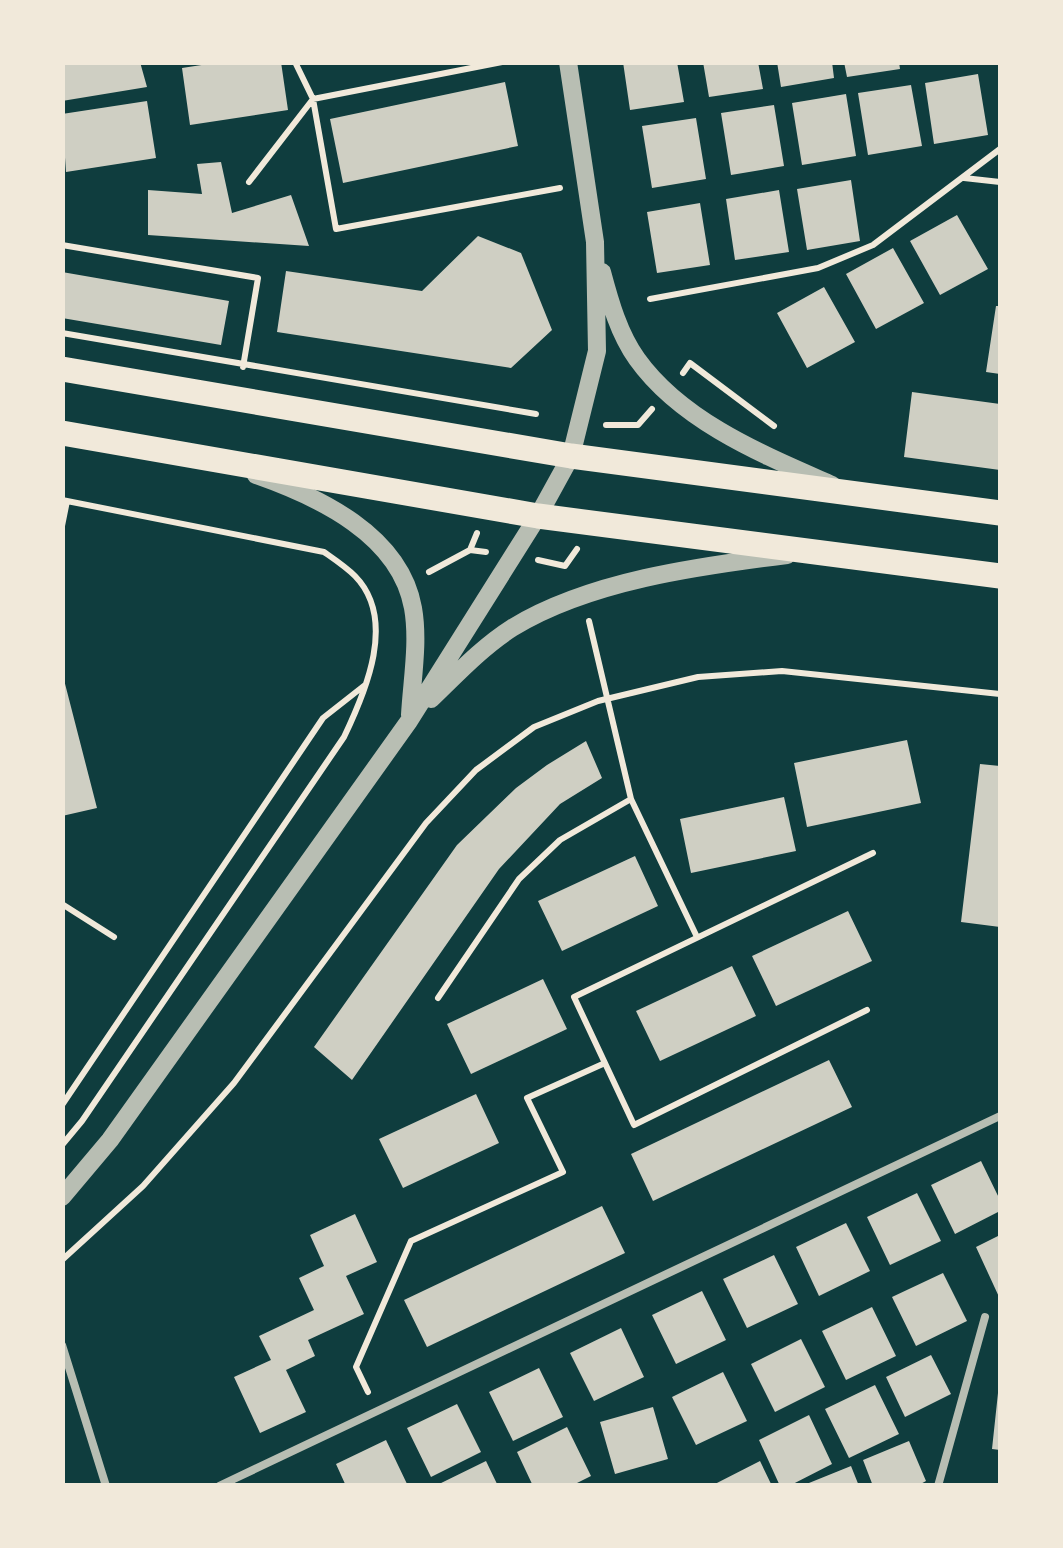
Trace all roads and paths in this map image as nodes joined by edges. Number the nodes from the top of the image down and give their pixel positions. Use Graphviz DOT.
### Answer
graph roads {
  1 [pos="295,62"];
  2 [pos="502,62"];
  3 [pos="568,62"];
  4 [pos="313,98"];
  5 [pos="1000,149"];
  6 [pos="963,177"];
  7 [pos="250,182"];
  8 [pos="1000,182"];
  9 [pos="586,184"];
  10 [pos="595,242"];
  11 [pos="62,245"];
  12 [pos="650,299"];
  13 [pos="62,333"];
  14 [pos="243,365"];
  15 [pos="62,369"];
  16 [pos="238,399"];
  17 [pos="536,414"];
  18 [pos="62,433"];
  19 [pos="182,452"];
  20 [pos="570,456"];
  21 [pos="851,493"];
  22 [pos="65,500"];
  23 [pos="1000,512"];
  24 [pos="538,516"];
  25 [pos="62,526"];
  26 [pos="812,552"];
  27 [pos="565,566"];
  28 [pos="1000,576"];
  29 [pos="583,596"];
  30 [pos="366,685"];
  31 [pos="1000,694"];
  32 [pos="608,698"];
  33 [pos="409,721"];
  34 [pos="631,799"];
  35 [pos="874,852"];
  36 [pos="62,904"];
  37 [pos="114,937"];
  38 [pos="697,938"];
  39 [pos="438,998"];
  40 [pos="867,1010"];
  41 [pos="605,1063"];
  42 [pos="62,1104"];
  43 [pos="1000,1116"];
  44 [pos="62,1145"];
  45 [pos="62,1197"];
  46 [pos="62,1260"];
  47 [pos="985,1317"];
  48 [pos="62,1345"];
  49 [pos="377,1411"];
  50 [pos="106,1486"];
  51 [pos="219,1486"];
  52 [pos="938,1486"];
  1 -- 4 [label="path"];
  2 -- 4 [label="path"];
  3 -- 9 [label="street"];
  4 -- 7 [label="path"];
  4 -- 9 [label="path"];
  5 -- 6 [label="path"];
  6 -- 8 [label="path"];
  6 -- 12 [label="path"];
  9 -- 10 [label="street"];
  10 -- 20 [label="street"];
  10 -- 21 [label="street"];
  11 -- 14 [label="path"];
  13 -- 14 [label="path"];
  14 -- 16 [label="path"];
  14 -- 17 [label="path"];
  15 -- 16 [label="main road"];
  16 -- 20 [label="main road"];
  18 -- 19 [label="main road"];
  19 -- 24 [label="main road"];
  19 -- 33 [label="street"];
  20 -- 21 [label="main road"];
  20 -- 24 [label="street"];
  21 -- 23 [label="main road"];
  22 -- 25 [label="path"];
  22 -- 30 [label="path"];
  24 -- 26 [label="main road"];
  24 -- 33 [label="street"];
  26 -- 28 [label="main road"];
  26 -- 29 [label="street"];
  27 -- 29 [label="path"];
  29 -- 32 [label="path"];
  29 -- 33 [label="street"];
  30 -- 42 [label="path"];
  30 -- 44 [label="path"];
  31 -- 32 [label="path"];
  32 -- 34 [label="path"];
  32 -- 46 [label="path"];
  33 -- 45 [label="street"];
  34 -- 38 [label="path"];
  34 -- 39 [label="path"];
  35 -- 38 [label="path"];
  36 -- 37 [label="path"];
  38 -- 41 [label="path"];
  40 -- 41 [label="path"];
  41 -- 49 [label="path"];
  43 -- 49 [label="lane"];
  47 -- 52 [label="lane"];
  48 -- 50 [label="lane"];
  49 -- 51 [label="lane"];
}
